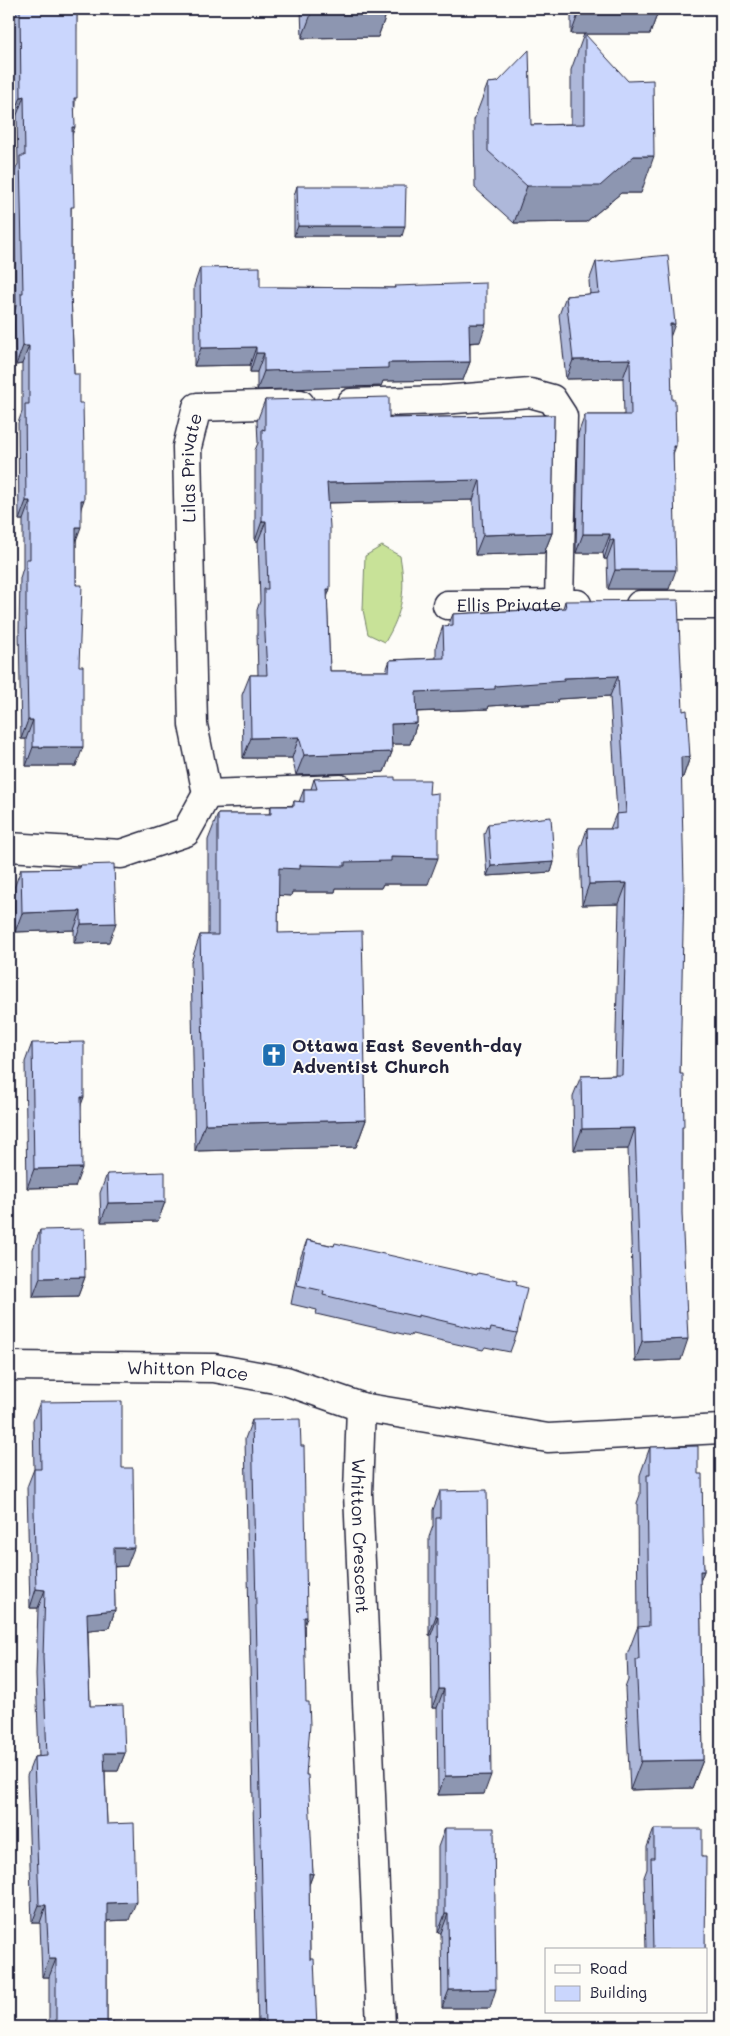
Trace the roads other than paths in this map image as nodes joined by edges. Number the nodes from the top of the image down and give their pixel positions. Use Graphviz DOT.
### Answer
graph roads {
  1 [pos="559,604"];
  2 [pos="447,605"];
  3 [pos="721,606"];
  4 [pos="367,789"];
  5 [pos="207,794"];
  6 [pos="9,847"];
  7 [pos="9,1366"];
  8 [pos="361,1407"];
  9 [pos="721,1429"];
  10 [pos="381,2027"];
  1 -- 2 [label="street, Ellis Private"];
  1 -- 3 [label="street, Ellis Private"];
  1 -- 5 [label="street, Lilas Private"];
  4 -- 5 [label="street"];
  5 -- 6 [label="street"];
  7 -- 8 [label="street, Whitton Place"];
  8 -- 9 [label="street"];
  8 -- 10 [label="street, Whitton Crescent"];
}
